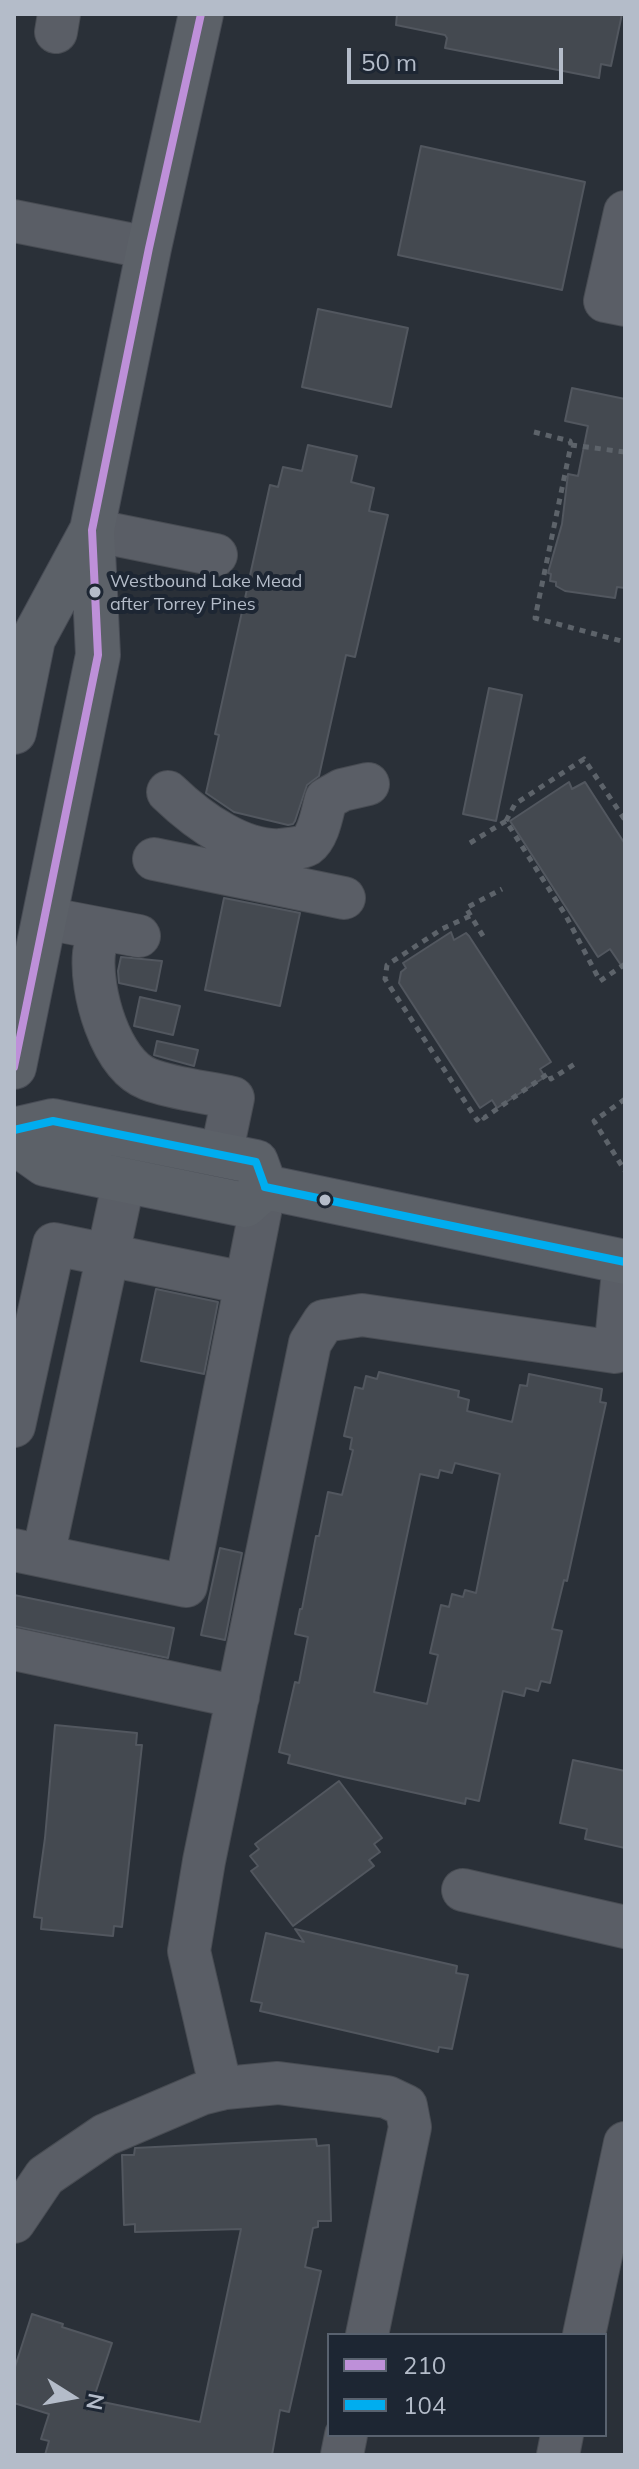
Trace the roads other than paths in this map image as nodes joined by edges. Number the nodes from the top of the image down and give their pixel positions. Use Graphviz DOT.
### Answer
graph roads {
  1 [pos="201,14"];
  2 [pos="625,212"];
  3 [pos="14,221"];
  4 [pos="149,248"];
  5 [pos="615,303"];
  6 [pos="92,530"];
  7 [pos="216,555"];
  8 [pos="14,732"];
  9 [pos="368,784"];
  10 [pos="168,792"];
  11 [pos="154,859"];
  12 [pos="344,898"];
  13 [pos="45,918"];
  14 [pos="14,1067"];
  15 [pos="14,1130"];
  16 [pos="14,1142"];
  17 [pos="221,1155"];
  18 [pos="124,1180"];
  19 [pos="265,1187"];
  20 [pos="107,1255"];
  21 [pos="625,1262"];
  22 [pos="245,1283"];
  23 [pos="22,1347"];
  24 [pos="14,1426"];
  25 [pos="28,1553"];
  26 [pos="14,1649"];
  27 [pos="238,1697"];
  28 [pos="463,1890"];
  29 [pos="625,1927"];
  30 [pos="221,2089"];
  31 [pos="625,2143"];
  32 [pos="14,2222"];
  33 [pos="613,2264"];
  34 [pos="367,2333"];
  35 [pos="585,2333"];
  1 -- 4 [label="main road"];
  2 -- 5 [label="street"];
  3 -- 4 [label="street"];
  4 -- 6 [label="main road"];
  6 -- 7 [label="street"];
  6 -- 8 [label="main road"];
  6 -- 13 [label="main road"];
  9 -- 10 [label="street"];
  11 -- 12 [label="street"];
  13 -- 14 [label="main road"];
  13 -- 17 [label="street"];
  15 -- 17 [label="main road"];
  16 -- 18 [label="main road"];
  17 -- 19 [label="main road"];
  18 -- 19 [label="main road"];
  18 -- 20 [label="street"];
  19 -- 21 [label="main road"];
  19 -- 22 [label="street"];
  20 -- 22 [label="street"];
  20 -- 23 [label="street"];
  20 -- 25 [label="street"];
  21 -- 27 [label="street"];
  22 -- 25 [label="street"];
  23 -- 24 [label="street"];
  26 -- 27 [label="street"];
  27 -- 30 [label="street"];
  28 -- 29 [label="street"];
  30 -- 32 [label="street"];
  30 -- 34 [label="street"];
  31 -- 33 [label="street"];
  33 -- 35 [label="street"];
}
